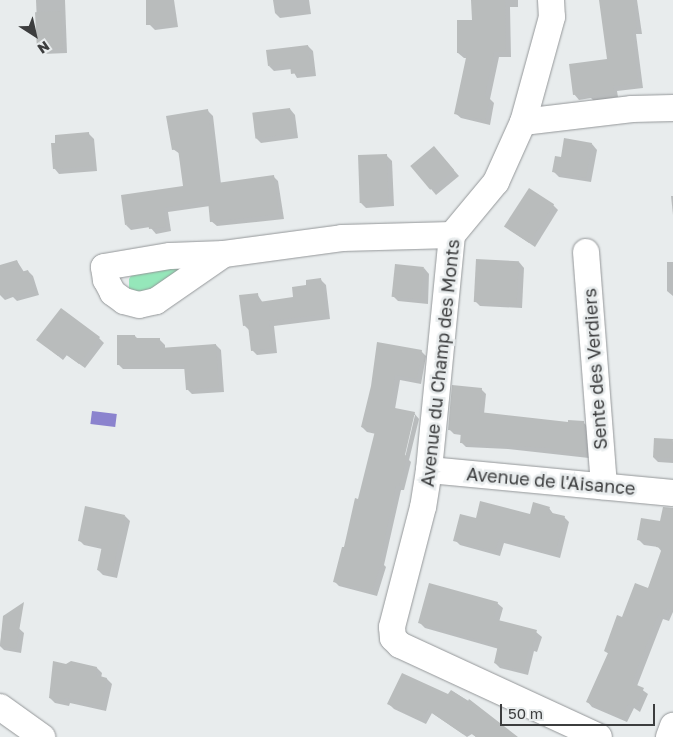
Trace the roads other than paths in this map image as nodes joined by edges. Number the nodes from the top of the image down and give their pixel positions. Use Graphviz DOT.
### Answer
graph roads {
  1 [pos="551,0"];
  2 [pos="673,108"];
  3 [pos="523,122"];
  4 [pos="452,235"];
  5 [pos="586,252"];
  6 [pos="224,254"];
  7 [pos="430,470"];
  8 [pos="604,486"];
  9 [pos="673,493"];
  10 [pos="0,706"];
  11 [pos="673,726"];
  12 [pos="42,737"];
  13 [pos="598,737"];
  14 [pos="669,737"];
  1 -- 3 [label="street, Avenue du Champ des Monts"];
  2 -- 3 [label="street"];
  3 -- 4 [label="street, Avenue du Champ des Monts"];
  4 -- 6 [label="street"];
  4 -- 7 [label="street, Avenue du Champ des Monts"];
  5 -- 8 [label="street, Sente des Verdiers"];
  7 -- 8 [label="street, Avenue de l'Aisance"];
  7 -- 13 [label="street, Avenue du Champ des Monts"];
  8 -- 9 [label="street, Avenue de l'Aisance"];
  10 -- 12 [label="street"];
  11 -- 14 [label="street"];
}
